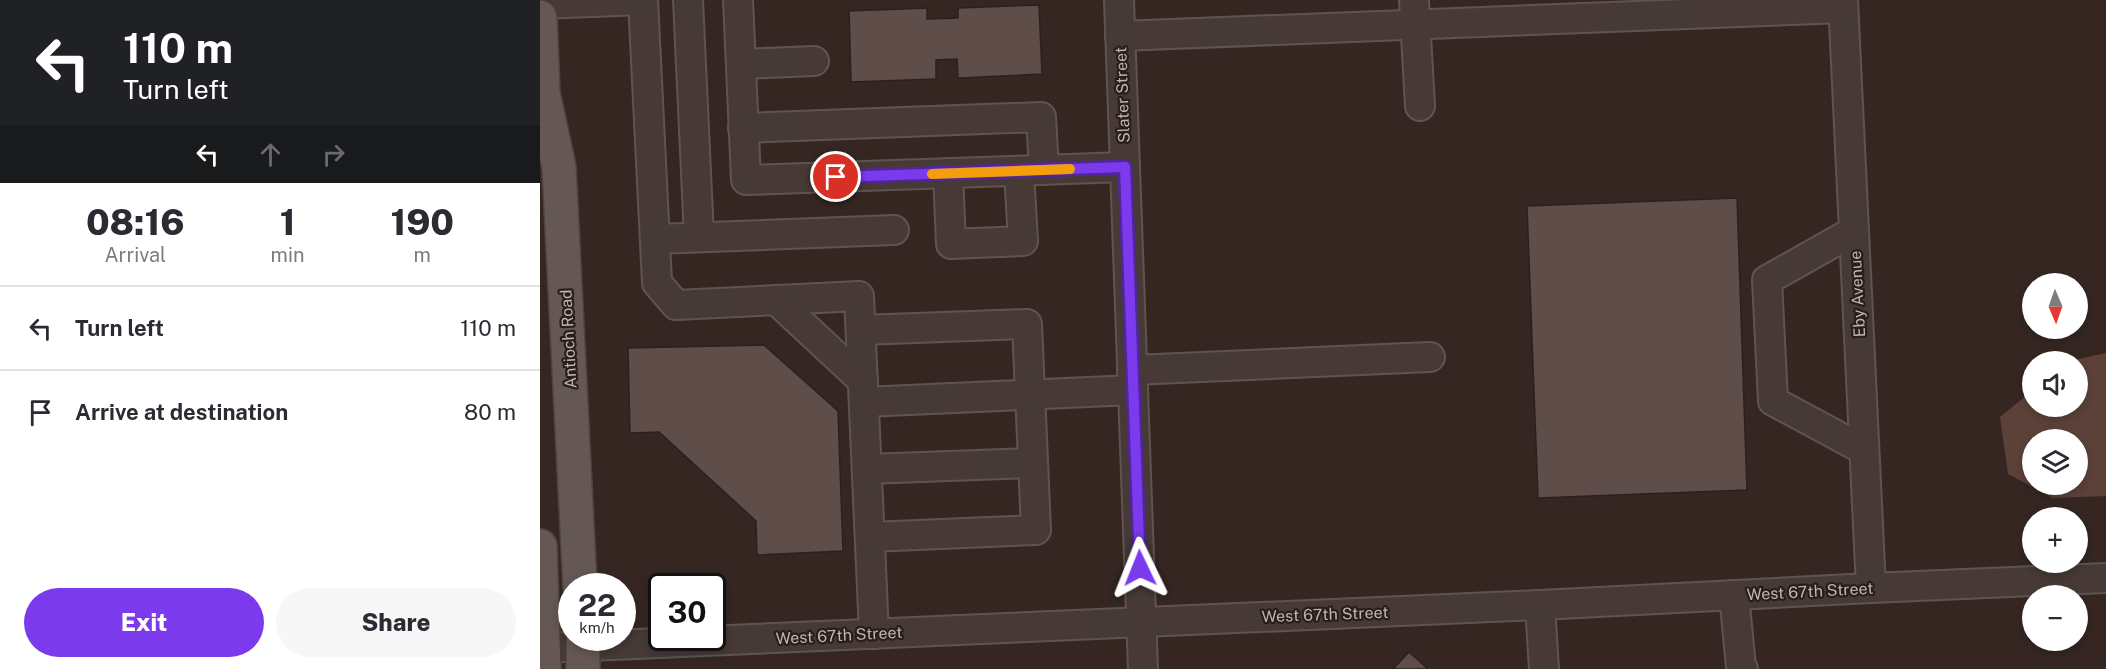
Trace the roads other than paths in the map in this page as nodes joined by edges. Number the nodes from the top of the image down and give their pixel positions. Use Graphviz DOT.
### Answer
graph roads {
  1 [pos="643,0"];
  2 [pos="688,0"];
  3 [pos="738,0"];
  4 [pos="1119,0"];
  5 [pos="540,4"];
  6 [pos="1843,4"];
  7 [pos="1415,12"];
  8 [pos="540,17"];
  9 [pos="1120,36"];
  10 [pos="814,61"];
  11 [pos="741,64"];
  12 [pos="541,101"];
  13 [pos="1420,106"];
  14 [pos="743,128"];
  15 [pos="1125,167"];
  16 [pos="1032,170"];
  17 [pos="948,173"];
  18 [pos="894,230"];
  19 [pos="1854,231"];
  20 [pos="699,237"];
  21 [pos="655,239"];
  22 [pos="776,300"];
  23 [pos="861,330"];
  24 [pos="1430,357"];
  25 [pos="1132,380"];
  26 [pos="864,392"];
  27 [pos="1029,395"];
  28 [pos="1864,450"];
  29 [pos="1033,463"];
  30 [pos="867,469"];
  31 [pos="870,537"];
  32 [pos="540,546"];
  33 [pos="579,573"];
  34 [pos="2106,578"];
  35 [pos="1871,588"];
  36 [pos="1734,595"];
  37 [pos="1540,605"];
  38 [pos="1142,622"];
  39 [pos="874,633"];
  40 [pos="636,648"];
  41 [pos="583,651"];
  42 [pos="544,658"];
  43 [pos="1143,669"];
  44 [pos="1544,669"];
  45 [pos="1743,669"];
  1 -- 5 [label="street"];
  1 -- 21 [label="street"];
  2 -- 20 [label="street"];
  3 -- 11 [label="street"];
  4 -- 9 [label="street, Slater Street"];
  6 -- 7 [label="street"];
  6 -- 19 [label="street, Eby Avenue"];
  7 -- 9 [label="street"];
  7 -- 13 [label="street"];
  8 -- 12 [label="main road, Antioch Road"];
  9 -- 15 [label="street, Slater Street"];
  10 -- 11 [label="street"];
  11 -- 14 [label="street"];
  12 -- 33 [label="main road, Antioch Road"];
  14 -- 16 [label="street"];
  14 -- 17 [label="street"];
  15 -- 16 [label="street"];
  15 -- 25 [label="street, Slater Street"];
  16 -- 17 [label="street"];
  16 -- 17 [label="street"];
  18 -- 20 [label="street"];
  19 -- 28 [label="street, Eby Avenue"];
  19 -- 28 [label="street"];
  20 -- 21 [label="street"];
  21 -- 22 [label="street"];
  22 -- 23 [label="street"];
  22 -- 26 [label="street"];
  23 -- 26 [label="street"];
  23 -- 27 [label="street"];
  24 -- 25 [label="street"];
  25 -- 27 [label="street"];
  25 -- 38 [label="street, Slater Street"];
  26 -- 27 [label="street"];
  26 -- 30 [label="street"];
  27 -- 29 [label="street"];
  28 -- 35 [label="street, Eby Avenue"];
  29 -- 30 [label="street"];
  29 -- 31 [label="street"];
  30 -- 31 [label="street"];
  31 -- 39 [label="street"];
  32 -- 42 [label="main road"];
  34 -- 35 [label="street, West 67th Street"];
  35 -- 36 [label="street, West 67th Street"];
  36 -- 37 [label="street, West 67th Street"];
  36 -- 45 [label="street"];
  37 -- 38 [label="street, West 67th Street"];
  37 -- 44 [label="street"];
  38 -- 39 [label="street, West 67th Street"];
  38 -- 43 [label="street, Slater Street"];
  39 -- 40 [label="street, West 67th Street"];
  41 -- 42 [label="street, West 67th Street"];
}
